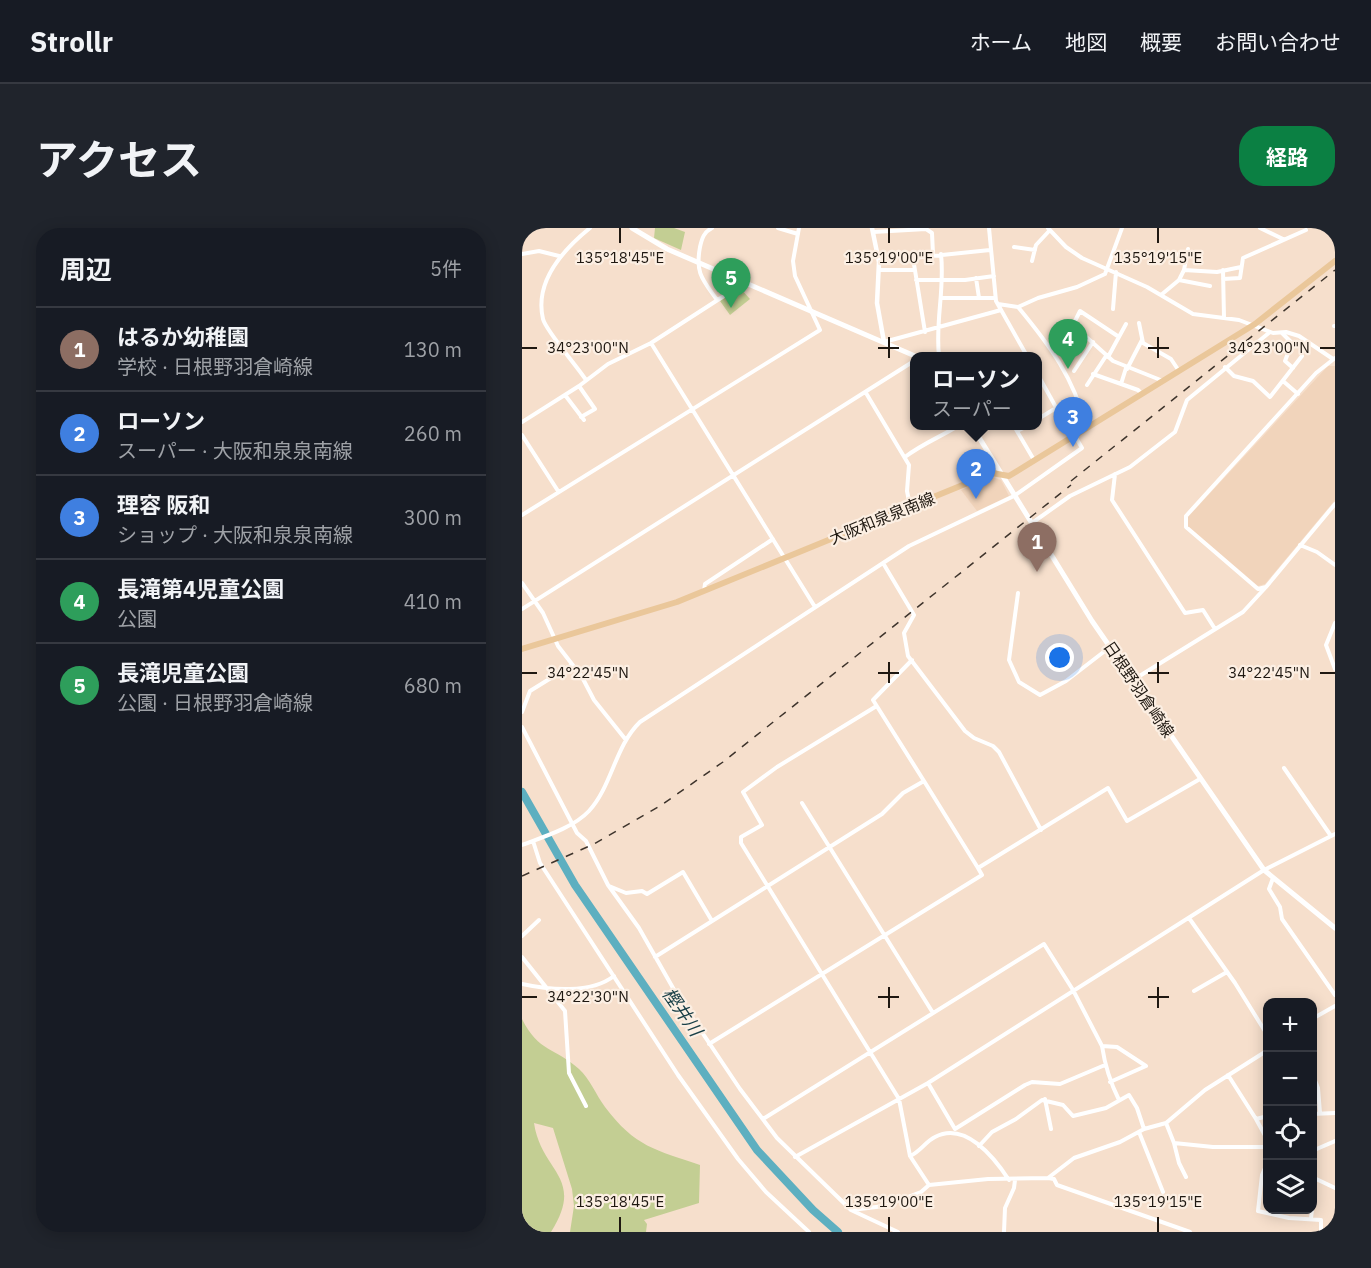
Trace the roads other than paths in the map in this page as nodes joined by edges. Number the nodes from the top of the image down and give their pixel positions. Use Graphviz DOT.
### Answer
graph roads {
  1 [pos="590,228"];
  2 [pos="632,228"];
  3 [pos="712,228"];
  4 [pos="778,228"];
  5 [pos="799,228"];
  6 [pos="989,228"];
  7 [pos="1122,228"];
  8 [pos="1260,228"];
  9 [pos="926,229"];
  10 [pos="1049,229"];
  11 [pos="873,230"];
  12 [pos="1306,230"];
  13 [pos="798,234"];
  14 [pos="1283,239"];
  15 [pos="1014,247"];
  16 [pos="1188,249"];
  17 [pos="990,250"];
  18 [pos="1035,250"];
  19 [pos="1170,253"];
  20 [pos="522,254"];
  21 [pos="933,254"];
  22 [pos="941,254"];
  23 [pos="559,256"];
  24 [pos="1186,256"];
  25 [pos="1032,261"];
  26 [pos="1335,261"];
  27 [pos="697,262"];
  28 [pos="1241,267"];
  29 [pos="1107,268"];
  30 [pos="880,270"];
  31 [pos="914,270"];
  32 [pos="1184,270"];
  33 [pos="1223,270"];
  34 [pos="1116,272"];
  35 [pos="994,276"];
  36 [pos="976,278"];
  37 [pos="1223,279"];
  38 [pos="916,280"];
  39 [pos="943,280"];
  40 [pos="1179,280"];
  41 [pos="744,282"];
  42 [pos="1210,286"];
  43 [pos="1161,295"];
  44 [pos="942,298"];
  45 [pos="979,298"];
  46 [pos="995,298"];
  47 [pos="717,300"];
  48 [pos="998,304"];
  49 [pos="1018,307"];
  50 [pos="1113,309"];
  51 [pos="1001,310"];
  52 [pos="812,311"];
  53 [pos="1224,318"];
  54 [pos="1139,323"];
  55 [pos="1126,324"];
  56 [pos="1255,324"];
  57 [pos="936,329"];
  58 [pos="925,332"];
  59 [pos="1270,332"];
  60 [pos="1282,332"];
  61 [pos="1119,337"];
  62 [pos="1142,340"];
  63 [pos="884,342"];
  64 [pos="1093,342"];
  65 [pos="651,343"];
  66 [pos="938,352"];
  67 [pos="1024,352"];
  68 [pos="910,356"];
  69 [pos="1107,356"];
  70 [pos="1302,356"];
  71 [pos="1334,359"];
  72 [pos="910,362"];
  73 [pos="1225,367"];
  74 [pos="1127,368"];
  75 [pos="1293,368"];
  76 [pos="1074,372"];
  77 [pos="1179,372"];
  78 [pos="1093,374"];
  79 [pos="586,380"];
  80 [pos="1164,381"];
  81 [pos="1283,381"];
  82 [pos="1087,384"];
  83 [pos="1121,384"];
  84 [pos="1042,385"];
  85 [pos="579,386"];
  86 [pos="866,393"];
  87 [pos="1142,394"];
  88 [pos="1298,394"];
  89 [pos="565,395"];
  90 [pos="1056,408"];
  91 [pos="693,410"];
  92 [pos="1042,417"];
  93 [pos="522,422"];
  94 [pos="1087,428"];
  95 [pos="952,430"];
  96 [pos="974,430"];
  97 [pos="1021,430"];
  98 [pos="1017,432"];
  99 [pos="522,435"];
  100 [pos="1074,436"];
  101 [pos="905,457"];
  102 [pos="1034,460"];
  103 [pos="1116,474"];
  104 [pos="733,475"];
  105 [pos="1002,475"];
  106 [pos="558,492"];
  107 [pos="1014,496"];
  108 [pos="1335,504"];
  109 [pos="910,506"];
  110 [pos="522,515"];
  111 [pos="1031,523"];
  112 [pos="774,539"];
  113 [pos="1300,545"];
  114 [pos="785,558"];
  115 [pos="883,563"];
  116 [pos="1335,565"];
  117 [pos="522,583"];
  118 [pos="1266,587"];
  119 [pos="704,592"];
  120 [pos="1018,593"];
  121 [pos="532,602"];
  122 [pos="815,607"];
  123 [pos="522,609"];
  124 [pos="1335,623"];
  125 [pos="1215,629"];
  126 [pos="555,639"];
  127 [pos="1110,647"];
  128 [pos="522,649"];
  129 [pos="912,660"];
  130 [pos="572,665"];
  131 [pos="1335,669"];
  132 [pos="1133,680"];
  133 [pos="875,707"];
  134 [pos="522,708"];
  135 [pos="522,728"];
  136 [pos="626,740"];
  137 [pos="1284,768"];
  138 [pos="1200,779"];
  139 [pos="924,781"];
  140 [pos="802,803"];
  141 [pos="571,824"];
  142 [pos="1041,830"];
  143 [pos="1333,835"];
  144 [pos="534,840"];
  145 [pos="522,846"];
  146 [pos="829,846"];
  147 [pos="978,868"];
  148 [pos="1264,870"];
  149 [pos="1273,878"];
  150 [pos="608,885"];
  151 [pos="767,885"];
  152 [pos="1189,918"];
  153 [pos="538,920"];
  154 [pos="712,921"];
  155 [pos="1335,928"];
  156 [pos="522,936"];
  157 [pos="885,936"];
  158 [pos="522,957"];
  159 [pos="655,957"];
  160 [pos="1228,972"];
  161 [pos="822,975"];
  162 [pos="614,976"];
  163 [pos="522,984"];
  164 [pos="546,989"];
  165 [pos="1073,990"];
  166 [pos="1194,991"];
  167 [pos="1335,995"];
  168 [pos="1335,1006"];
  169 [pos="933,1013"];
  170 [pos="1317,1016"];
  171 [pos="1263,1028"];
  172 [pos="709,1044"];
  173 [pos="1102,1046"];
  174 [pos="870,1052"];
  175 [pos="1265,1052"];
  176 [pos="1105,1065"];
  177 [pos="1228,1076"];
  178 [pos="1110,1082"];
  179 [pos="928,1083"];
  180 [pos="1317,1086"];
  181 [pos="899,1099"];
  182 [pos="1045,1099"];
  183 [pos="1119,1100"];
  184 [pos="586,1106"];
  185 [pos="1317,1113"];
  186 [pos="1320,1113"];
  187 [pos="1335,1113"];
  188 [pos="1263,1117"];
  189 [pos="763,1119"];
  190 [pos="1256,1119"];
  191 [pos="1166,1124"];
  192 [pos="1051,1129"];
  193 [pos="1144,1129"];
  194 [pos="956,1130"];
  195 [pos="1138,1132"];
  196 [pos="1263,1132"];
  197 [pos="1335,1141"];
  198 [pos="1174,1143"];
  199 [pos="979,1146"];
  200 [pos="1263,1147"];
  201 [pos="1317,1149"];
  202 [pos="910,1156"];
  203 [pos="795,1157"];
  204 [pos="1263,1173"];
  205 [pos="1186,1177"];
  206 [pos="1048,1178"];
  207 [pos="1009,1180"];
  208 [pos="1014,1180"];
  209 [pos="1317,1180"];
  210 [pos="929,1185"];
  211 [pos="1335,1188"];
  212 [pos="1162,1192"];
  213 [pos="851,1210"];
  214 [pos="1263,1212"];
  215 [pos="1271,1214"];
  216 [pos="1311,1214"];
  217 [pos="1311,1218"];
  218 [pos="809,1232"];
  219 [pos="898,1232"];
  220 [pos="1004,1232"];
  221 [pos="1190,1232"];
  222 [pos="1321,1232"];
  1 -- 23 [label="street"];
  2 -- 27 [label="main road"];
  3 -- 27 [label="street"];
  4 -- 13 [label="street"];
  5 -- 13 [label="street"];
  6 -- 17 [label="street"];
  7 -- 29 [label="street"];
  8 -- 14 [label="street"];
  9 -- 11 [label="street"];
  9 -- 21 [label="street"];
  10 -- 18 [label="street"];
  10 -- 29 [label="street"];
  11 -- 30 [label="street"];
  12 -- 14 [label="street"];
  13 -- 52 [label="street"];
  14 -- 28 [label="street"];
  15 -- 18 [label="street"];
  16 -- 24 [label="street"];
  17 -- 22 [label="street"];
  17 -- 35 [label="street"];
  18 -- 25 [label="street"];
  19 -- 24 [label="street"];
  20 -- 23 [label="street"];
  21 -- 22 [label="street"];
  21 -- 31 [label="street"];
  22 -- 39 [label="street"];
  23 -- 79 [label="street"];
  24 -- 32 [label="street"];
  26 -- 56 [label="main road, 大阪和泉泉南線"];
  27 -- 41 [label="main road"];
  27 -- 47 [label="street"];
  28 -- 33 [label="street"];
  28 -- 37 [label="street"];
  29 -- 34 [label="street"];
  29 -- 49 [label="street"];
  30 -- 31 [label="street"];
  30 -- 63 [label="street"];
  31 -- 38 [label="street"];
  32 -- 33 [label="street"];
  32 -- 40 [label="street"];
  33 -- 37 [label="street"];
  34 -- 43 [label="street"];
  34 -- 50 [label="street"];
  35 -- 36 [label="street"];
  35 -- 46 [label="street"];
  36 -- 39 [label="street"];
  36 -- 45 [label="street"];
  37 -- 53 [label="street"];
  38 -- 39 [label="street"];
  38 -- 58 [label="street"];
  39 -- 44 [label="street"];
  40 -- 42 [label="street"];
  40 -- 43 [label="street"];
  41 -- 47 [label="street"];
  41 -- 52 [label="main road"];
  43 -- 53 [label="street"];
  44 -- 45 [label="street"];
  44 -- 57 [label="street"];
  45 -- 46 [label="street"];
  46 -- 48 [label="street"];
  47 -- 65 [label="street"];
  48 -- 49 [label="street"];
  48 -- 51 [label="street"];
  49 -- 94 [label="street"];
  51 -- 57 [label="street"];
  51 -- 67 [label="street"];
  52 -- 63 [label="main road"];
  52 -- 91 [label="street"];
  53 -- 56 [label="street"];
  54 -- 62 [label="street"];
  55 -- 61 [label="street"];
  56 -- 59 [label="street"];
  56 -- 77 [label="main road, 大阪和泉泉南線"];
  57 -- 58 [label="street"];
  57 -- 66 [label="street"];
  58 -- 63 [label="street"];
  59 -- 60 [label="street"];
  59 -- 73 [label="street"];
  60 -- 71 [label="street"];
  60 -- 75 [label="street"];
  61 -- 64 [label="street"];
  61 -- 69 [label="street"];
  62 -- 74 [label="street"];
  62 -- 77 [label="street"];
  63 -- 68 [label="main road"];
  64 -- 69 [label="street"];
  64 -- 76 [label="street"];
  65 -- 79 [label="street"];
  65 -- 91 [label="street"];
  69 -- 74 [label="street"];
  69 -- 78 [label="street"];
  70 -- 75 [label="street"];
  71 -- 88 [label="street"];
  72 -- 86 [label="street"];
  73 -- 81 [label="street"];
  73 -- 103 [label="street"];
  74 -- 80 [label="street"];
  74 -- 83 [label="street"];
  75 -- 81 [label="street"];
  77 -- 80 [label="main road, 大阪和泉泉南線"];
  78 -- 82 [label="street"];
  78 -- 83 [label="street"];
  79 -- 85 [label="street"];
  80 -- 87 [label="main road, 大阪和泉泉南線"];
  81 -- 88 [label="street"];
  83 -- 87 [label="street"];
  84 -- 90 [label="street"];
  85 -- 89 [label="street"];
  85 -- 89 [label="street"];
  86 -- 101 [label="street"];
  86 -- 104 [label="street"];
  87 -- 94 [label="main road, 大阪和泉泉南線"];
  88 -- 118 [label="street"];
  89 -- 93 [label="street"];
  90 -- 92 [label="street"];
  90 -- 100 [label="street"];
  91 -- 104 [label="street"];
  91 -- 106 [label="street"];
  94 -- 100 [label="main road, 大阪和泉泉南線"];
  95 -- 101 [label="street"];
  96 -- 105 [label="main road, 日根野羽倉崎線"];
  97 -- 98 [label="street"];
  98 -- 102 [label="street"];
  99 -- 106 [label="street"];
  100 -- 102 [label="main road, 大阪和泉泉南線"];
  100 -- 107 [label="street"];
  101 -- 109 [label="street"];
  102 -- 105 [label="main road, 大阪和泉泉南線"];
  103 -- 111 [label="street"];
  103 -- 125 [label="street"];
  104 -- 112 [label="street"];
  104 -- 121 [label="street"];
  105 -- 107 [label="main road, 日根野羽倉崎線"];
  105 -- 109 [label="main road, 大阪和泉泉南線"];
  106 -- 110 [label="street"];
  107 -- 111 [label="main road, 日根野羽倉崎線"];
  107 -- 115 [label="street"];
  108 -- 113 [label="street"];
  109 -- 114 [label="main road, 大阪和泉泉南線"];
  111 -- 127 [label="main road, 日根野羽倉崎線"];
  112 -- 114 [label="street"];
  112 -- 119 [label="street"];
  113 -- 116 [label="street"];
  113 -- 118 [label="street"];
  114 -- 119 [label="main road, 大阪和泉泉南線"];
  114 -- 122 [label="street"];
  115 -- 122 [label="street"];
  115 -- 129 [label="street"];
  117 -- 121 [label="street"];
  118 -- 125 [label="street"];
  119 -- 126 [label="main road, 大阪和泉泉南線"];
  120 -- 127 [label="street"];
  121 -- 123 [label="street"];
  121 -- 126 [label="street"];
  122 -- 136 [label="street"];
  124 -- 131 [label="street"];
  125 -- 132 [label="street"];
  126 -- 128 [label="main road, 大阪和泉泉南線"];
  126 -- 130 [label="street"];
  127 -- 132 [label="main road, 日根野羽倉崎線"];
  129 -- 133 [label="street"];
  129 -- 142 [label="street"];
  130 -- 134 [label="street"];
  130 -- 136 [label="street"];
  132 -- 138 [label="main road, 日根野羽倉崎線"];
  133 -- 139 [label="street"];
  133 -- 151 [label="street"];
  135 -- 141 [label="street"];
  136 -- 141 [label="street"];
  137 -- 143 [label="street"];
  138 -- 142 [label="street"];
  138 -- 148 [label="main road, 日根野羽倉崎線"];
  139 -- 146 [label="street"];
  139 -- 147 [label="street"];
  140 -- 146 [label="street"];
  141 -- 144 [label="street"];
  141 -- 150 [label="street"];
  142 -- 147 [label="street"];
  143 -- 148 [label="street"];
  144 -- 145 [label="street"];
  144 -- 162 [label="street"];
  146 -- 151 [label="street"];
  146 -- 157 [label="street"];
  147 -- 157 [label="street"];
  148 -- 149 [label="main road, 日根野羽倉崎線"];
  148 -- 152 [label="street"];
  149 -- 155 [label="main road, 日根野羽倉崎線"];
  149 -- 167 [label="street"];
  150 -- 154 [label="street"];
  150 -- 159 [label="street"];
  151 -- 154 [label="street"];
  151 -- 161 [label="street"];
  152 -- 160 [label="street"];
  152 -- 165 [label="street"];
  153 -- 156 [label="street"];
  154 -- 159 [label="street"];
  157 -- 161 [label="street"];
  157 -- 169 [label="street"];
  158 -- 164 [label="street"];
  159 -- 172 [label="street"];
  160 -- 166 [label="street"];
  160 -- 171 [label="street"];
  161 -- 172 [label="street"];
  161 -- 174 [label="street"];
  162 -- 164 [label="street"];
  162 -- 218 [label="street"];
  163 -- 164 [label="street"];
  164 -- 184 [label="street"];
  165 -- 169 [label="street"];
  165 -- 173 [label="street"];
  165 -- 179 [label="street"];
  168 -- 170 [label="street"];
  169 -- 174 [label="street"];
  172 -- 189 [label="street"];
  173 -- 176 [label="street"];
  173 -- 178 [label="street"];
  174 -- 181 [label="street"];
  174 -- 189 [label="street"];
  175 -- 177 [label="street"];
  176 -- 178 [label="street"];
  176 -- 194 [label="street"];
  177 -- 190 [label="street"];
  177 -- 191 [label="street"];
  178 -- 183 [label="street"];
  179 -- 181 [label="street"];
  179 -- 194 [label="street"];
  180 -- 186 [label="street"];
  181 -- 202 [label="street"];
  181 -- 203 [label="street"];
  182 -- 183 [label="street"];
  182 -- 192 [label="street"];
  182 -- 199 [label="street"];
  183 -- 193 [label="street"];
  185 -- 186 [label="street"];
  186 -- 187 [label="street"];
  188 -- 190 [label="street"];
  189 -- 203 [label="street"];
  190 -- 196 [label="street"];
  191 -- 193 [label="street"];
  191 -- 198 [label="street"];
  193 -- 195 [label="street"];
  194 -- 199 [label="street"];
  194 -- 202 [label="street"];
  195 -- 206 [label="street"];
  195 -- 212 [label="street"];
  197 -- 201 [label="street"];
  198 -- 200 [label="street"];
  198 -- 205 [label="street"];
  199 -- 207 [label="street"];
  202 -- 210 [label="street"];
  203 -- 213 [label="street"];
  204 -- 214 [label="street"];
  206 -- 208 [label="street"];
  206 -- 221 [label="street"];
  207 -- 208 [label="street"];
  207 -- 210 [label="street"];
  208 -- 220 [label="street"];
  209 -- 211 [label="street"];
  210 -- 213 [label="street"];
  213 -- 219 [label="street"];
  215 -- 217 [label="street"];
  216 -- 217 [label="street"];
  217 -- 222 [label="street"];
}
